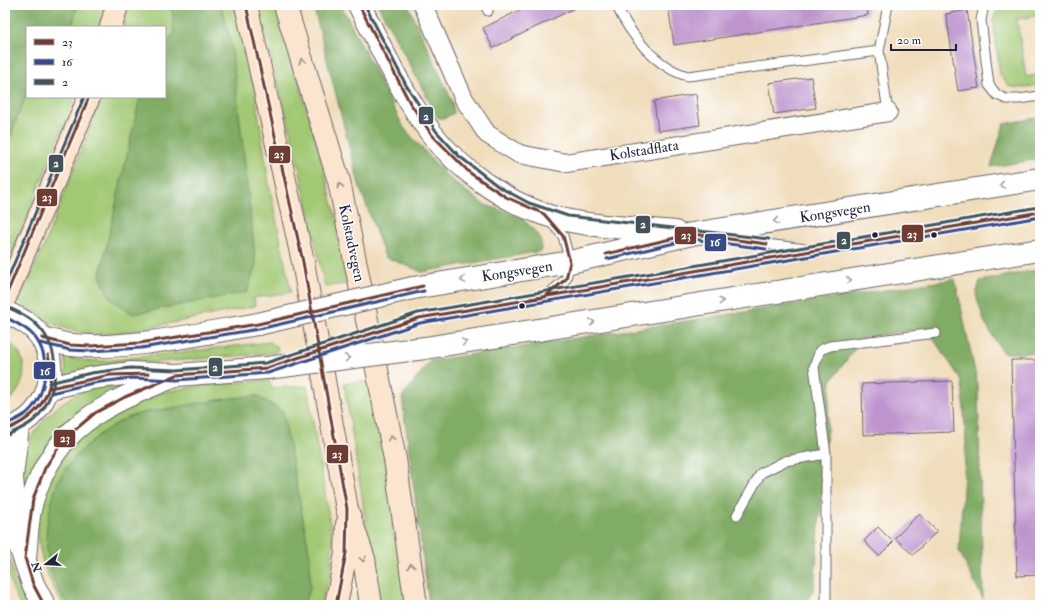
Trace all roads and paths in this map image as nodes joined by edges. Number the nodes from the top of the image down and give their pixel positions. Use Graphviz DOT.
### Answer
graph roads {
  1 [pos="117,5"];
  2 [pos="246,5"];
  3 [pos="285,5"];
  4 [pos="359,5"];
  5 [pos="423,5"];
  6 [pos="616,5"];
  7 [pos="888,5"];
  8 [pos="984,5"];
  9 [pos="111,26"];
  10 [pos="878,51"];
  11 [pos="1040,96"];
  12 [pos="89,98"];
  13 [pos="888,112"];
  14 [pos="1040,179"];
  15 [pos="1040,208"];
  16 [pos="1040,212"];
  17 [pos="544,214"];
  18 [pos="1028,214"];
  19 [pos="692,234"];
  20 [pos="816,250"];
  21 [pos="1040,250"];
  22 [pos="570,262"];
  23 [pos="545,297"];
  24 [pos="5,298"];
  25 [pos="5,312"];
  26 [pos="936,333"];
  27 [pos="42,338"];
  28 [pos="267,368"];
  29 [pos="177,375"];
  30 [pos="50,388"];
  31 [pos="11,428"];
  32 [pos="826,454"];
  33 [pos="347,509"];
  34 [pos="737,515"];
  35 [pos="25,558"];
  36 [pos="44,605"];
  37 [pos="336,605"];
  38 [pos="371,605"];
  39 [pos="416,605"];
  40 [pos="826,605"];
  1 -- 9 [label="main road"];
  2 -- 33 [label="main road"];
  39 -- 3 [label="main road, Kolstadvegen, one-way"];
  4 -- 17 [label="street"];
  5 -- 13 [label="street, Kolstadflata"];
  6 -- 10 [label="lane"];
  7 -- 10 [label="lane, Kolstadflata"];
  8 -- 11 [label="lane"];
  10 -- 13 [label="lane, Kolstadflata"];
  12 -- 24 [label="main road"];
  14 -- 19 [label="street, Kongsvegen, one-way"];
  15 -- 18 [label="lane"];
  16 -- 18 [label="lane"];
  17 -- 19 [label="street"];
  17 -- 22 [label="lane"];
  18 -- 20 [label="lane"];
  19 -- 20 [label="lane"];
  19 -- 22 [label="street, Kongsvegen"];
  20 -- 23 [label="lane"];
  28 -- 21 [label="street, one-way, bridge"];
  22 -- 23 [label="lane"];
  22 -- 27 [label="street, Kongsvegen, one-way, bridge"];
  23 -- 28 [label="lane, bridge"];
  25 -- 27 [label="street"];
  26 -- 32 [label="lane"];
  27 -- 30 [label="street"];
  28 -- 29 [label="street"];
  29 -- 30 [label="street"];
  29 -- 35 [label="street"];
  30 -- 31 [label="street"];
  31 -- 35 [label="street"];
  32 -- 34 [label="lane"];
  32 -- 40 [label="lane"];
  33 -- 37 [label="main road"];
  33 -- 38 [label="main road, one-way"];
  35 -- 36 [label="street"];
}
